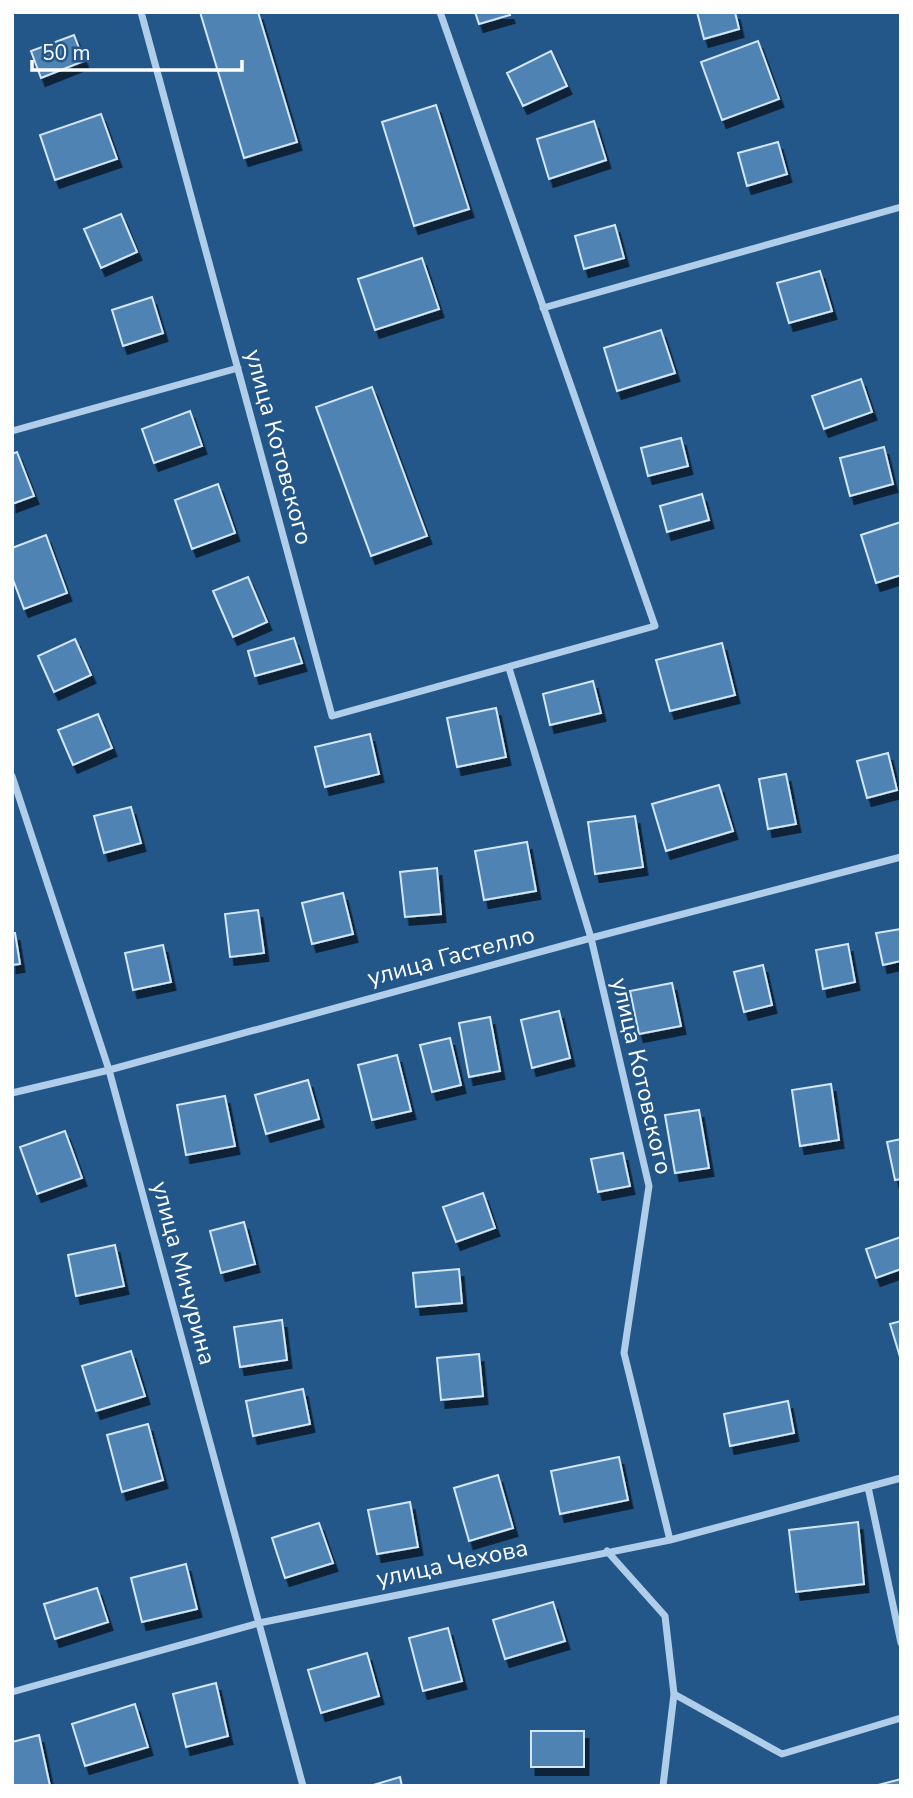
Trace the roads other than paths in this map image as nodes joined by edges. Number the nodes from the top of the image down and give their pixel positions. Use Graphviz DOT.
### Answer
graph roads {
  1 [pos="141,12"];
  2 [pos="440,12"];
  3 [pos="901,207"];
  4 [pos="543,308"];
  5 [pos="238,368"];
  6 [pos="12,431"];
  7 [pos="509,668"];
  8 [pos="12,776"];
  9 [pos="901,857"];
  10 [pos="591,938"];
  11 [pos="109,1070"];
  12 [pos="12,1093"];
  13 [pos="901,1478"];
  14 [pos="868,1488"];
  15 [pos="670,1540"];
  16 [pos="607,1551"];
  17 [pos="259,1623"];
  18 [pos="901,1643"];
  19 [pos="12,1692"];
  20 [pos="674,1694"];
  21 [pos="901,1718"];
  22 [pos="303,1786"];
  23 [pos="663,1786"];
  1 -- 5 [label="street, улица Котовского"];
  2 -- 4 [label="street, улица Котовского"];
  3 -- 4 [label="street"];
  4 -- 7 [label="street, улица Котовского"];
  5 -- 6 [label="street"];
  5 -- 7 [label="street, улица Котовского"];
  7 -- 10 [label="street, улица Котовского"];
  8 -- 11 [label="street, улица Мичурина"];
  9 -- 10 [label="street, улица Гастелло"];
  10 -- 11 [label="street, улица Гастелло"];
  10 -- 15 [label="street, улица Котовского"];
  11 -- 12 [label="street, улица Гастелло"];
  11 -- 17 [label="street, улица Мичурина"];
  13 -- 14 [label="street, улица Чехова"];
  14 -- 15 [label="street, улица Чехова"];
  14 -- 18 [label="street"];
  15 -- 16 [label="street, улица Чехова"];
  16 -- 17 [label="street, улица Чехова"];
  16 -- 20 [label="street"];
  17 -- 19 [label="street, улица Чехова"];
  17 -- 22 [label="street, улица Мичурина"];
  20 -- 21 [label="street"];
  20 -- 23 [label="street"];
}
